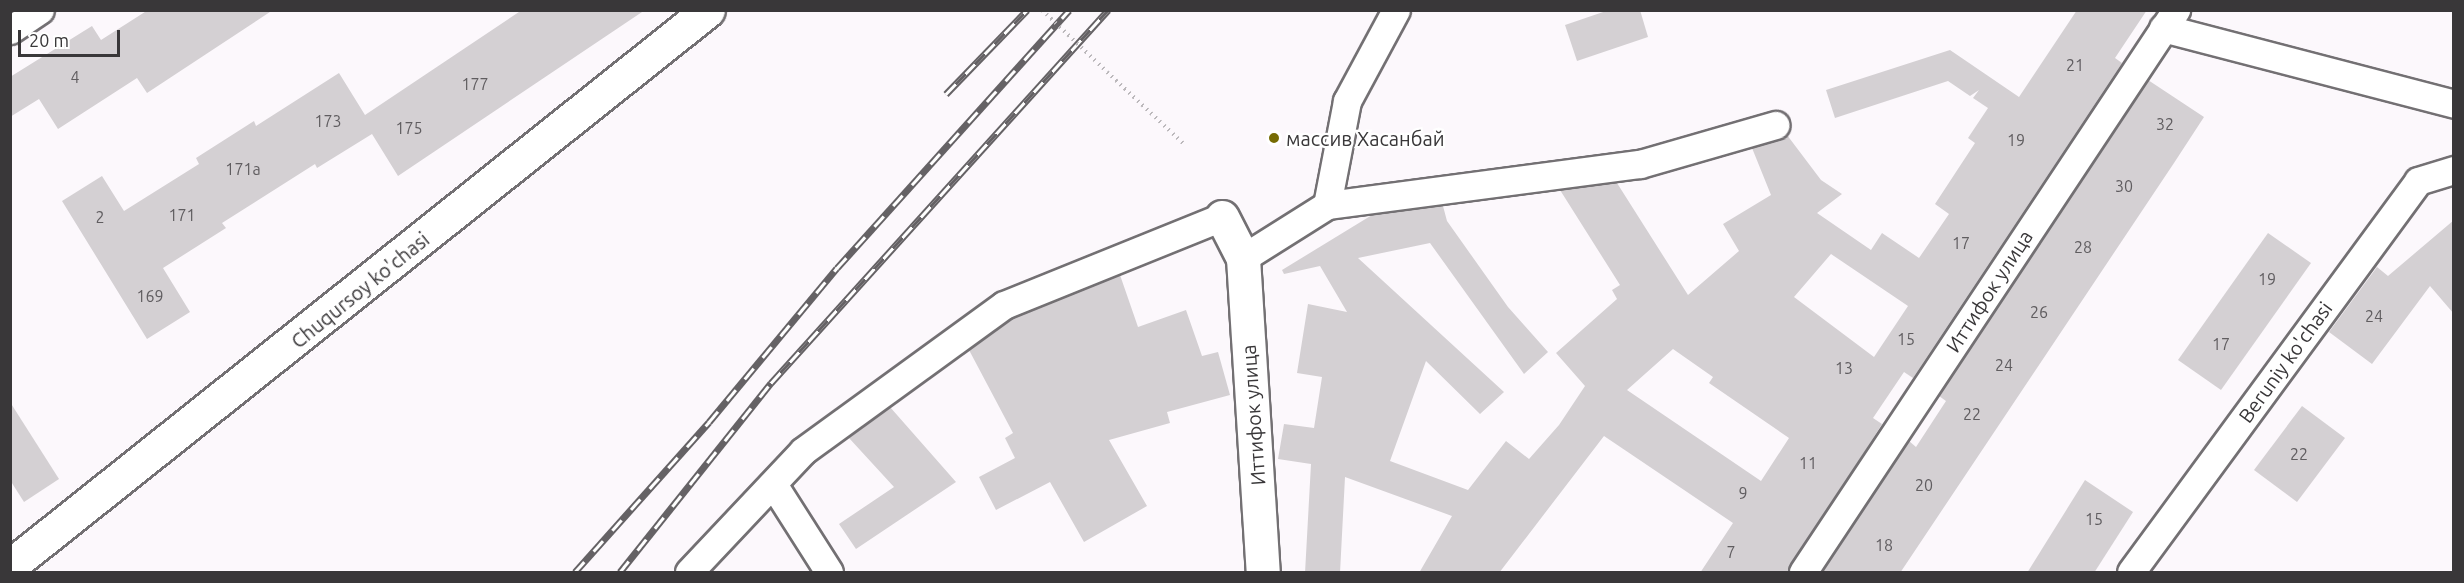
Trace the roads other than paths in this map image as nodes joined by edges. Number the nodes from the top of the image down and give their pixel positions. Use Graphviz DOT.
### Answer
graph roads {
  1 [pos="40,10"];
  2 [pos="708,10"];
  3 [pos="1396,10"];
  4 [pos="2169,19"];
  5 [pos="10,30"];
  6 [pos="2454,104"];
  7 [pos="1775,125"];
  8 [pos="2454,170"];
  9 [pos="1327,205"];
  10 [pos="1222,217"];
  11 [pos="1243,258"];
  12 [pos="772,484"];
  13 [pos="10,566"];
  14 [pos="689,573"];
  15 [pos="829,573"];
  16 [pos="1263,573"];
  17 [pos="1803,573"];
  18 [pos="2131,573"];
  1 -- 5 [label="street"];
  2 -- 13 [label="street, Chuqursoy ko'chasi"];
  3 -- 9 [label="street"];
  4 -- 6 [label="street"];
  4 -- 17 [label="street, Иттифок улица"];
  7 -- 9 [label="street"];
  8 -- 18 [label="street, Beruniy ko'chasi"];
  9 -- 11 [label="street"];
  10 -- 11 [label="street, Иттифок улица"];
  10 -- 12 [label="street"];
  11 -- 16 [label="street, Иттифок улица"];
  12 -- 14 [label="street"];
  12 -- 15 [label="street"];
}
